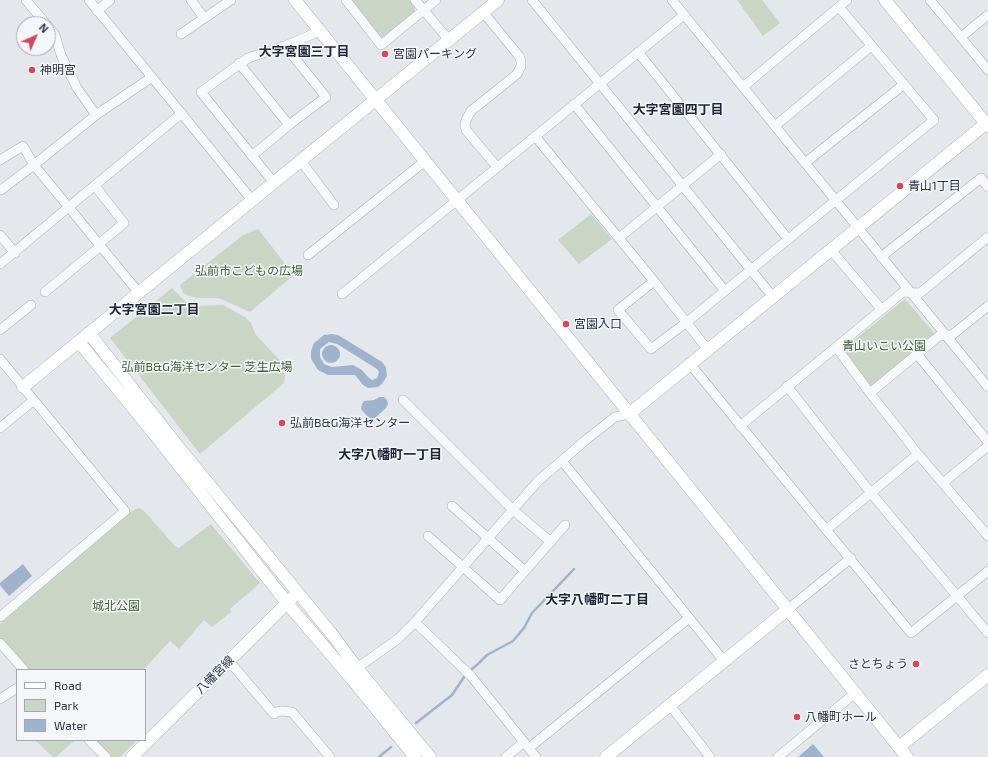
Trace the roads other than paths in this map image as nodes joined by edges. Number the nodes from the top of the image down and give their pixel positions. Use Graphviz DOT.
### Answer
graph roads {
  1 [pos="26,0"];
  2 [pos="89,0"];
  3 [pos="110,0"];
  4 [pos="191,0"];
  5 [pos="232,0"];
  6 [pos="296,0"];
  7 [pos="346,0"];
  8 [pos="415,0"];
  9 [pos="436,0"];
  10 [pos="498,0"];
  11 [pos="532,0"];
  12 [pos="672,0"];
  13 [pos="847,0"];
  14 [pos="885,0"];
  15 [pos="930,0"];
  16 [pos="839,7"];
  17 [pos="423,10"];
  18 [pos="98,11"];
  19 [pos="483,12"];
  20 [pos="684,15"];
  21 [pos="988,15"];
  22 [pos="39,16"];
  23 [pos="204,18"];
  24 [pos="320,31"];
  25 [pos="181,34"];
  26 [pos="56,38"];
  27 [pos="961,38"];
  28 [pos="449,40"];
  29 [pos="285,46"];
  30 [pos="871,46"];
  31 [pos="638,52"];
  32 [pos="239,63"];
  33 [pos="988,70"];
  34 [pos="152,77"];
  35 [pos="600,84"];
  36 [pos="903,85"];
  37 [pos="743,87"];
  38 [pos="376,99"];
  39 [pos="574,104"];
  40 [pos="182,114"];
  41 [pos="96,115"];
  42 [pos="987,124"];
  43 [pos="289,125"];
  44 [pos="774,126"];
  45 [pos="535,136"];
  46 [pos="721,154"];
  47 [pos="252,156"];
  48 [pos="0,160"];
  49 [pos="301,161"];
  50 [pos="425,161"];
  51 [pos="805,164"];
  52 [pos="34,165"];
  53 [pos="497,167"];
  54 [pos="274,183"];
  55 [pos="682,185"];
  56 [pos="95,186"];
  57 [pos="332,186"];
  58 [pos="988,187"];
  59 [pos="1,190"];
  60 [pos="325,192"];
  61 [pos="252,200"];
  62 [pos="457,200"];
  63 [pos="836,200"];
  64 [pos="334,205"];
  65 [pos="656,207"];
  66 [pos="69,208"];
  67 [pos="858,228"];
  68 [pos="0,235"];
  69 [pos="988,237"];
  70 [pos="619,238"];
  71 [pos="788,239"];
  72 [pos="99,244"];
  73 [pos="831,250"];
  74 [pos="15,253"];
  75 [pos="308,255"];
  76 [pos="881,257"];
  77 [pos="0,264"];
  78 [pos="751,269"];
  79 [pos="654,280"];
  80 [pos="725,291"];
  81 [pos="45,292"];
  82 [pos="910,292"];
  83 [pos="139,293"];
  84 [pos="342,294"];
  85 [pos="773,297"];
  86 [pos="31,305"];
  87 [pos="988,306"];
  88 [pos="882,310"];
  89 [pos="687,322"];
  90 [pos="0,330"];
  91 [pos="89,333"];
  92 [pos="946,336"];
  93 [pos="79,342"];
  94 [pos="836,347"];
  95 [pos="708,350"];
  96 [pos="917,354"];
  97 [pos="0,359"];
  98 [pos="690,364"];
  99 [pos="985,376"];
  100 [pos="787,386"];
  101 [pos="24,387"];
  102 [pos="988,387"];
  103 [pos="870,393"];
  104 [pos="34,400"];
  105 [pos="403,400"];
  106 [pos="629,414"];
  107 [pos="740,426"];
  108 [pos="0,428"];
  109 [pos="988,442"];
  110 [pos="988,446"];
  111 [pos="918,454"];
  112 [pos="562,461"];
  113 [pos="943,483"];
  114 [pos="871,493"];
  115 [pos="452,506"];
  116 [pos="513,510"];
  117 [pos="566,525"];
  118 [pos="827,529"];
  119 [pos="428,536"];
  120 [pos="988,536"];
  121 [pos="488,538"];
  122 [pos="551,542"];
  123 [pos="851,558"];
  124 [pos="463,567"];
  125 [pos="988,571"];
  126 [pos="525,572"];
  127 [pos="297,593"];
  128 [pos="958,595"];
  129 [pos="287,603"];
  130 [pos="788,610"];
  131 [pos="0,618"];
  132 [pos="689,618"];
  133 [pos="415,622"];
  134 [pos="988,633"];
  135 [pos="0,643"];
  136 [pos="229,661"];
  137 [pos="724,661"];
  138 [pos="357,668"];
  139 [pos="23,669"];
  140 [pos="988,675"];
  141 [pos="16,689"];
  142 [pos="855,693"];
  143 [pos="0,699"];
  144 [pos="670,705"];
  145 [pos="90,741"];
  146 [pos="526,745"];
  147 [pos="899,747"];
  148 [pos="138,755"];
  149 [pos="106,757"];
  150 [pos="330,757"];
  151 [pos="416,757"];
  152 [pos="430,757"];
  153 [pos="506,757"];
  154 [pos="536,757"];
  155 [pos="606,757"];
  156 [pos="710,757"];
  157 [pos="778,757"];
  158 [pos="907,757"];
  1 -- 22 [label="street"];
  2 -- 18 [label="street"];
  3 -- 18 [label="street"];
  4 -- 23 [label="street"];
  5 -- 23 [label="street"];
  6 -- 24 [label="street"];
  7 -- 17 [label="street"];
  8 -- 17 [label="street"];
  9 -- 17 [label="street"];
  10 -- 19 [label="street"];
  11 -- 35 [label="street"];
  12 -- 20 [label="street"];
  13 -- 16 [label="street"];
  14 -- 42 [label="street"];
  15 -- 27 [label="street"];
  16 -- 30 [label="street"];
  16 -- 37 [label="street"];
  17 -- 28 [label="street"];
  18 -- 34 [label="street"];
  19 -- 28 [label="street"];
  19 -- 53 [label="street"];
  20 -- 31 [label="street"];
  20 -- 37 [label="street"];
  21 -- 27 [label="street"];
  23 -- 25 [label="street"];
  24 -- 29 [label="street"];
  24 -- 38 [label="street"];
  26 -- 41 [label="street"];
  27 -- 33 [label="street"];
  28 -- 38 [label="street"];
  29 -- 32 [label="street"];
  29 -- 43 [label="street"];
  30 -- 36 [label="street"];
  30 -- 44 [label="street"];
  31 -- 35 [label="street"];
  31 -- 46 [label="street"];
  32 -- 43 [label="street"];
  32 -- 47 [label="street"];
  34 -- 40 [label="street"];
  34 -- 41 [label="street"];
  35 -- 39 [label="street"];
  35 -- 55 [label="street"];
  36 -- 51 [label="street"];
  36 -- 63 [label="street"];
  37 -- 44 [label="street"];
  38 -- 49 [label="street"];
  38 -- 50 [label="street"];
  39 -- 45 [label="street"];
  39 -- 65 [label="street"];
  40 -- 56 [label="street"];
  40 -- 61 [label="street"];
  41 -- 52 [label="street"];
  42 -- 67 [label="street"];
  43 -- 47 [label="street"];
  44 -- 51 [label="street"];
  45 -- 53 [label="street"];
  45 -- 70 [label="street"];
  46 -- 55 [label="street"];
  46 -- 71 [label="street"];
  47 -- 54 [label="street"];
  48 -- 52 [label="street"];
  49 -- 54 [label="street"];
  49 -- 60 [label="street"];
  50 -- 62 [label="street"];
  50 -- 75 [label="street"];
  51 -- 63 [label="street"];
  52 -- 59 [label="street"];
  52 -- 66 [label="street"];
  53 -- 62 [label="street"];
  54 -- 61 [label="street"];
  55 -- 65 [label="street"];
  55 -- 78 [label="street"];
  56 -- 66 [label="street"];
  56 -- 72 [label="street"];
  57 -- 60 [label="street"];
  58 -- 76 [label="street"];
  60 -- 64 [label="street"];
  61 -- 83 [label="street"];
  62 -- 84 [label="street"];
  62 -- 106 [label="street"];
  63 -- 67 [label="street"];
  63 -- 71 [label="street"];
  65 -- 70 [label="street"];
  65 -- 80 [label="street"];
  66 -- 72 [label="street"];
  66 -- 74 [label="street"];
  67 -- 73 [label="street"];
  67 -- 76 [label="street"];
  68 -- 74 [label="street"];
  69 -- 82 [label="street"];
  70 -- 79 [label="street"];
  71 -- 78 [label="street"];
  72 -- 81 [label="street"];
  72 -- 83 [label="street"];
  73 -- 85 [label="street"];
  73 -- 88 [label="street"];
  74 -- 77 [label="street"];
  76 -- 82 [label="street"];
  78 -- 80 [label="street"];
  78 -- 85 [label="street"];
  79 -- 89 [label="street"];
  79 -- 89 [label="street"];
  80 -- 89 [label="street"];
  82 -- 88 [label="street"];
  82 -- 92 [label="street"];
  83 -- 91 [label="street"];
  85 -- 95 [label="street"];
  86 -- 90 [label="street"];
  87 -- 92 [label="street"];
  88 -- 94 [label="street"];
  89 -- 95 [label="street"];
  91 -- 93 [label="street"];
  91 -- 127 [label="street"];
  92 -- 96 [label="street"];
  92 -- 99 [label="street"];
  93 -- 101 [label="street"];
  93 -- 129 [label="street"];
  94 -- 100 [label="street"];
  94 -- 103 [label="street"];
  95 -- 98 [label="street"];
  96 -- 103 [label="street"];
  96 -- 109 [label="street"];
  97 -- 101 [label="street"];
  98 -- 106 [label="street"];
  98 -- 107 [label="street"];
  99 -- 102 [label="street"];
  100 -- 107 [label="street"];
  100 -- 114 [label="street"];
  101 -- 104 [label="street"];
  103 -- 111 [label="street"];
  104 -- 108 [label="street"];
  104 -- 131 [label="street"];
  105 -- 116 [label="street"];
  106 -- 112 [label="street"];
  106 -- 130 [label="street"];
  107 -- 118 [label="street"];
  110 -- 113 [label="street"];
  111 -- 113 [label="street"];
  111 -- 114 [label="street"];
  112 -- 116 [label="street"];
  112 -- 132 [label="street"];
  113 -- 120 [label="street"];
  114 -- 118 [label="street"];
  114 -- 128 [label="street"];
  115 -- 121 [label="street"];
  116 -- 121 [label="street"];
  116 -- 122 [label="street"];
  117 -- 122 [label="street"];
  118 -- 123 [label="street"];
  119 -- 124 [label="street"];
  121 -- 124 [label="street"];
  121 -- 126 [label="street"];
  122 -- 126 [label="street"];
  123 -- 128 [label="street"];
  123 -- 130 [label="street"];
  124 -- 126 [label="street"];
  124 -- 133 [label="street"];
  125 -- 128 [label="street"];
  127 -- 129 [label="street, 八幡宮線"];
  127 -- 138 [label="street"];
  128 -- 134 [label="street"];
  129 -- 136 [label="street, 八幡宮線"];
  129 -- 151 [label="street"];
  130 -- 137 [label="street"];
  130 -- 142 [label="street"];
  132 -- 137 [label="street"];
  132 -- 146 [label="street"];
  133 -- 138 [label="street"];
  133 -- 146 [label="street"];
  135 -- 139 [label="street"];
  136 -- 148 [label="street, 八幡宮線"];
  136 -- 150 [label="street"];
  137 -- 144 [label="street"];
  138 -- 152 [label="street"];
  140 -- 147 [label="street"];
  141 -- 143 [label="street"];
  142 -- 147 [label="street"];
  142 -- 157 [label="street"];
  144 -- 155 [label="street"];
  144 -- 156 [label="street"];
  145 -- 149 [label="street"];
  146 -- 153 [label="street"];
  146 -- 154 [label="street"];
  147 -- 158 [label="street"];
}
